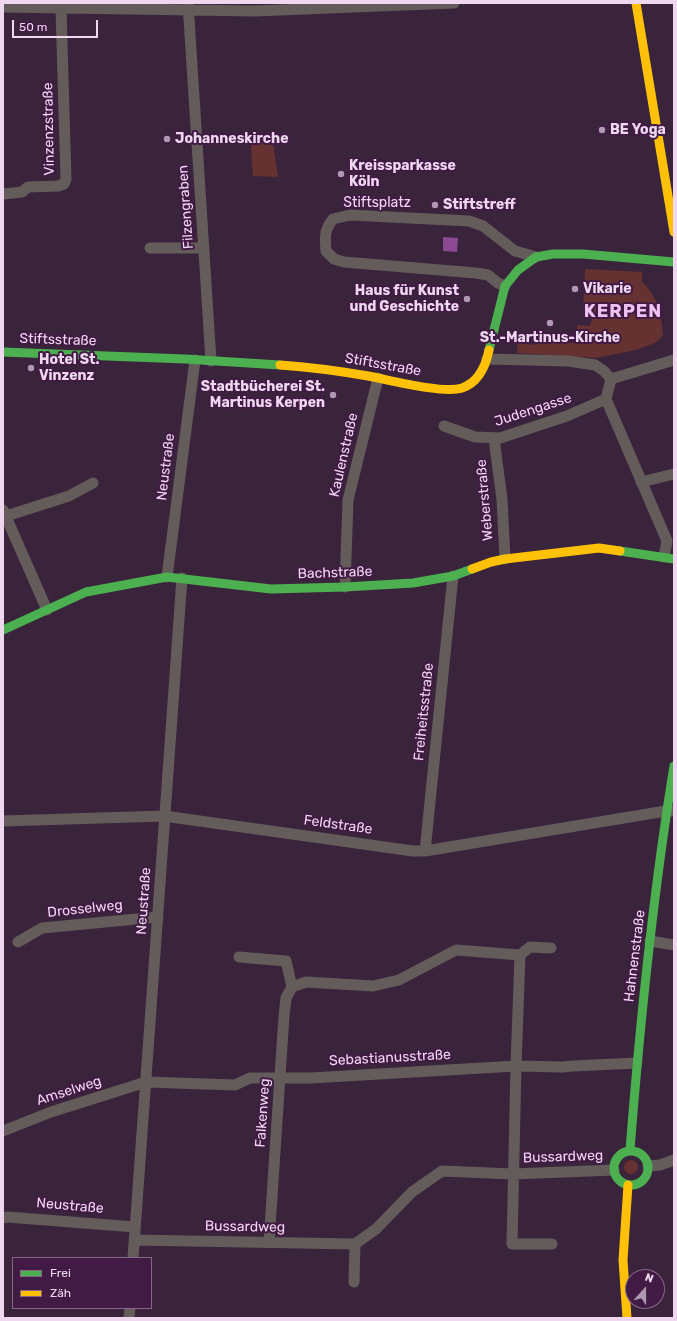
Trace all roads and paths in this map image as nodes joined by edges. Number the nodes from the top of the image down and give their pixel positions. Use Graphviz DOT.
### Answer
graph roads {
  1 [pos="454,3"];
  2 [pos="636,3"];
  3 [pos="188,6"];
  4 [pos="3,7"];
  5 [pos="61,9"];
  6 [pos="3,194"];
  7 [pos="674,232"];
  8 [pos="150,248"];
  9 [pos="204,248"];
  10 [pos="536,257"];
  11 [pos="674,262"];
  12 [pos="505,286"];
  13 [pos="3,352"];
  14 [pos="487,359"];
  15 [pos="195,360"];
  16 [pos="674,360"];
  17 [pos="211,361"];
  18 [pos="378,378"];
  19 [pos="611,379"];
  20 [pos="606,399"];
  21 [pos="444,426"];
  22 [pos="494,438"];
  23 [pos="674,474"];
  24 [pos="641,482"];
  25 [pos="93,483"];
  26 [pos="4,513"];
  27 [pos="669,558"];
  28 [pos="504,559"];
  29 [pos="453,576"];
  30 [pos="167,577"];
  31 [pos="182,578"];
  32 [pos="345,587"];
  33 [pos="47,610"];
  34 [pos="3,630"];
  35 [pos="674,766"];
  36 [pos="670,811"];
  37 [pos="164,816"];
  38 [pos="3,821"];
  39 [pos="425,851"];
  40 [pos="158,917"];
  41 [pos="650,941"];
  42 [pos="18,942"];
  43 [pos="674,945"];
  44 [pos="550,948"];
  45 [pos="520,955"];
  46 [pos="239,957"];
  47 [pos="292,987"];
  48 [pos="636,1063"];
  49 [pos="516,1066"];
  50 [pos="281,1078"];
  51 [pos="146,1082"];
  52 [pos="3,1131"];
  53 [pos="630,1150"];
  54 [pos="674,1160"];
  55 [pos="648,1166"];
  56 [pos="614,1170"];
  57 [pos="513,1174"];
  58 [pos="628,1184"];
  59 [pos="3,1218"];
  60 [pos="134,1227"];
  61 [pos="134,1240"];
  62 [pos="269,1242"];
  63 [pos="356,1244"];
  64 [pos="552,1244"];
  65 [pos="133,1257"];
  66 [pos="354,1282"];
  67 [pos="627,1318"];
  1 -- 3 [label="street"];
  2 -- 7 [label="street"];
  3 -- 5 [label="street"];
  3 -- 9 [label="street, Filzengraben"];
  4 -- 5 [label="street"];
  5 -- 6 [label="street, Vinzenzstraße"];
  8 -- 9 [label="street"];
  9 -- 17 [label="street, Filzengraben"];
  10 -- 11 [label="street, Stiftsstraße"];
  10 -- 12 [label="street, Stiftsstraße"];
  10 -- 12 [label="street, Stiftsplatz"];
  12 -- 14 [label="street, Stiftsstraße"];
  13 -- 15 [label="street, Stiftsstraße"];
  14 -- 18 [label="street, Stiftsstraße"];
  14 -- 19 [label="street"];
  15 -- 17 [label="street, Stiftsstraße"];
  15 -- 30 [label="street, Neustraße"];
  16 -- 19 [label="street"];
  17 -- 18 [label="street, Stiftsstraße"];
  18 -- 32 [label="street, Kaulenstraße"];
  19 -- 20 [label="street"];
  20 -- 22 [label="street, Judengasse"];
  20 -- 24 [label="street"];
  21 -- 22 [label="street, Judengasse"];
  22 -- 28 [label="street, Weberstraße"];
  23 -- 24 [label="street"];
  24 -- 27 [label="street"];
  25 -- 26 [label="street"];
  26 -- 33 [label="street"];
  27 -- 28 [label="street, Bachstraße"];
  28 -- 29 [label="street, Bachstraße"];
  29 -- 32 [label="street, Bachstraße"];
  29 -- 39 [label="street, Freiheitsstraße"];
  30 -- 31 [label="street, Bachstraße"];
  30 -- 33 [label="street, Bachstraße"];
  31 -- 32 [label="street, Bachstraße"];
  31 -- 37 [label="street, Neustraße"];
  33 -- 34 [label="street, Bachstraße"];
  35 -- 36 [label="street, Hahnenstraße"];
  36 -- 39 [label="street, Feldstraße"];
  36 -- 41 [label="street, Hahnenstraße"];
  37 -- 38 [label="street, Feldstraße"];
  37 -- 39 [label="street, Feldstraße"];
  37 -- 40 [label="street, Neustraße"];
  40 -- 42 [label="street, Drosselweg"];
  40 -- 51 [label="street, Neustraße"];
  41 -- 43 [label="street"];
  41 -- 48 [label="street, Hahnenstraße"];
  44 -- 45 [label="street"];
  45 -- 47 [label="street"];
  45 -- 49 [label="street"];
  46 -- 47 [label="street"];
  47 -- 50 [label="street, Falkenweg"];
  48 -- 49 [label="street, Sebastianusstraße"];
  48 -- 53 [label="street, Hahnenstraße"];
  49 -- 50 [label="street, Sebastianusstraße"];
  49 -- 57 [label="street"];
  50 -- 51 [label="street, Sebastianusstraße"];
  50 -- 62 [label="street, Falkenweg"];
  51 -- 52 [label="street, Amselweg"];
  51 -- 60 [label="street, Neustraße"];
  53 -- 55 [label="street"];
  53 -- 56 [label="street"];
  54 -- 55 [label="street"];
  55 -- 58 [label="street"];
  56 -- 57 [label="street, Bussardweg"];
  56 -- 58 [label="street"];
  57 -- 63 [label="street, Bussardweg"];
  57 -- 64 [label="street, Bussardweg"];
  58 -- 67 [label="street"];
  59 -- 60 [label="street, Neustraße"];
  60 -- 61 [label="street, Neustraße"];
  61 -- 62 [label="street, Bussardweg"];
  61 -- 65 [label="street, Neustraße"];
  62 -- 63 [label="street, Bussardweg"];
  63 -- 66 [label="street"];
}
